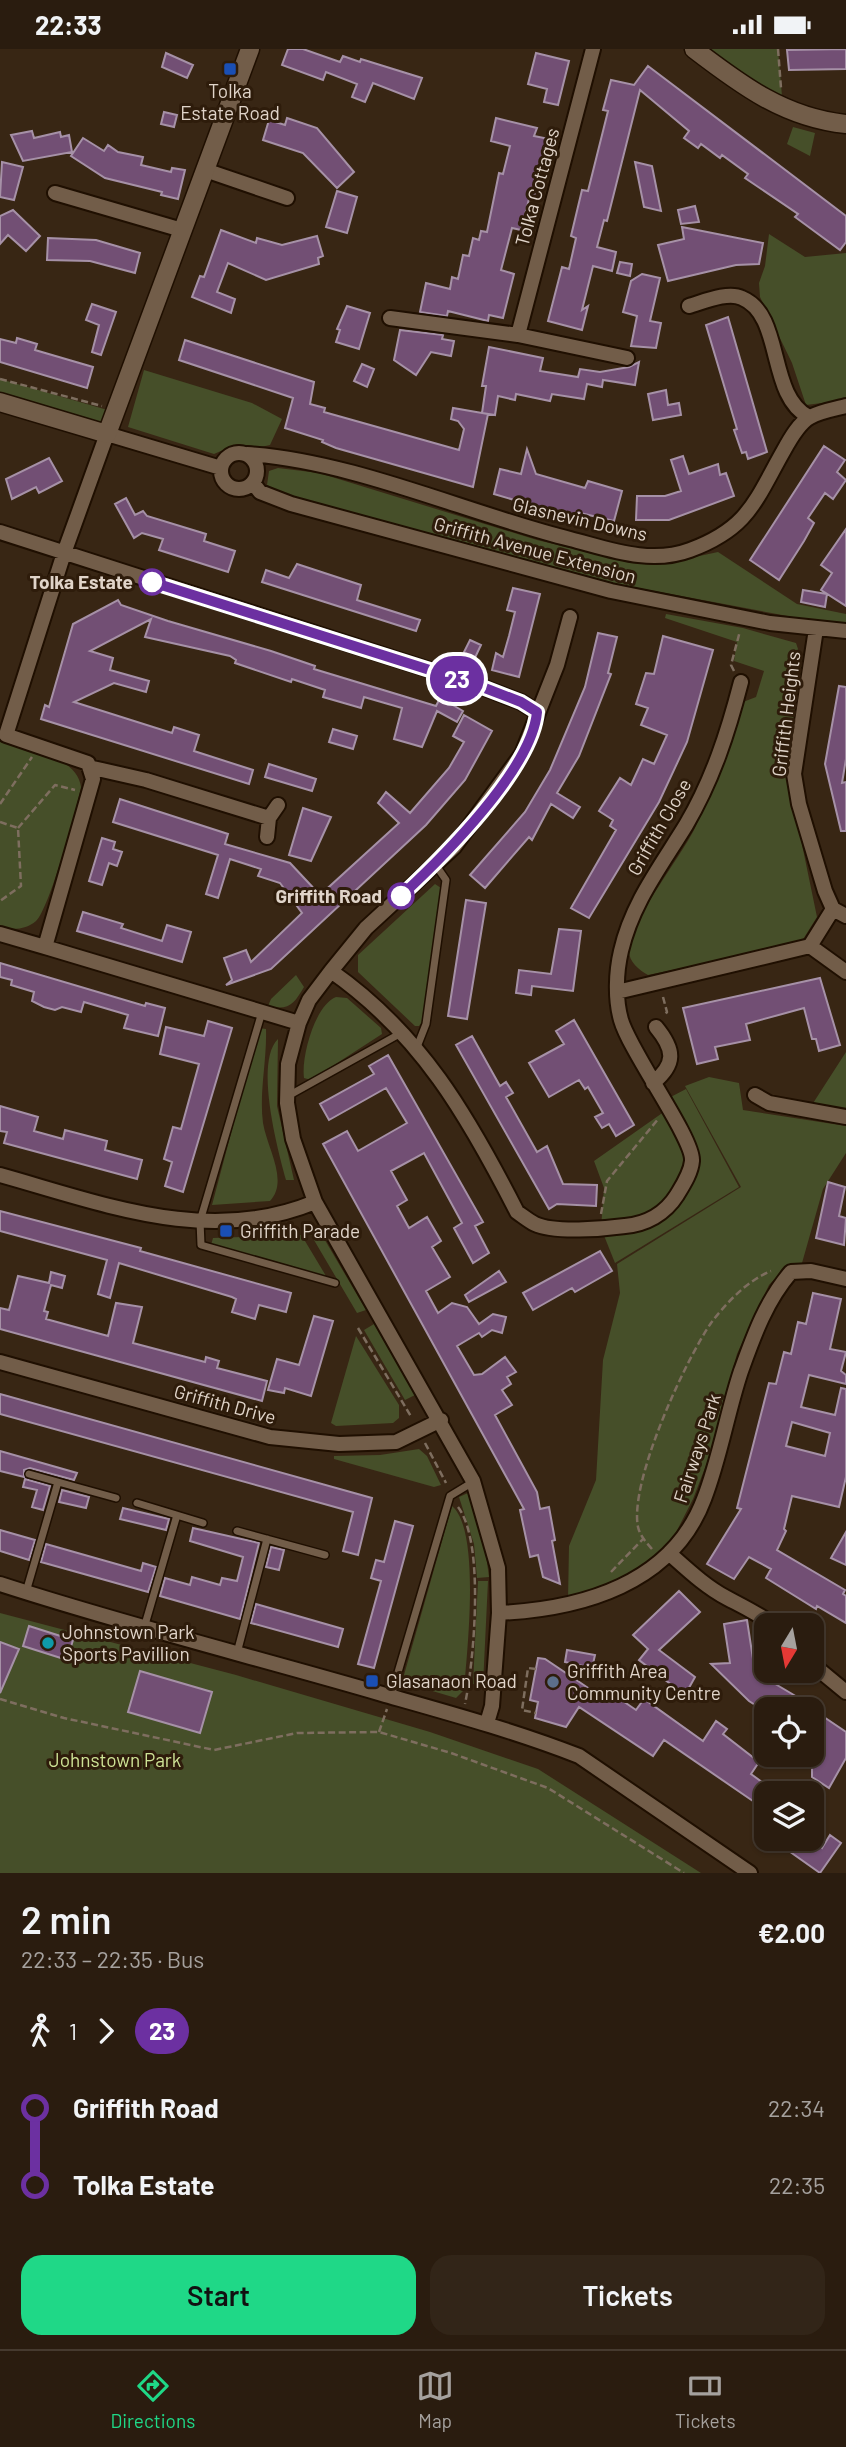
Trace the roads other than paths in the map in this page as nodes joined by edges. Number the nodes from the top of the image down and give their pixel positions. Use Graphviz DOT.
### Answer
graph roads {
  1 [pos="250,49"];
  2 [pos="593,49"];
  3 [pos="694,49"];
  4 [pos="846,124"];
  5 [pos="205,170"];
  6 [pos="55,193"];
  7 [pos="287,198"];
  8 [pos="183,230"];
  9 [pos="689,306"];
  10 [pos="390,318"];
  11 [pos="517,335"];
  12 [pos="627,358"];
  13 [pos="0,402"];
  14 [pos="846,406"];
  15 [pos="809,417"];
  16 [pos="107,434"];
  17 [pos="247,454"];
  18 [pos="286,459"];
  19 [pos="221,468"];
  20 [pos="255,478"];
  21 [pos="0,532"];
  22 [pos="64,553"];
  23 [pos="570,617"];
  24 [pos="817,629"];
  25 [pos="846,631"];
  26 [pos="741,682"];
  27 [pos="537,712"];
  28 [pos="3,735"];
  29 [pos="93,768"];
  30 [pos="278,804"];
  31 [pos="269,818"];
  32 [pos="267,837"];
  33 [pos="435,864"];
  34 [pos="839,912"];
  35 [pos="0,934"];
  36 [pos="45,947"];
  37 [pos="810,947"];
  38 [pos="331,971"];
  39 [pos="846,972"];
  40 [pos="617,992"];
  41 [pos="262,1012"];
  42 [pos="299,1023"];
  43 [pos="656,1027"];
  44 [pos="403,1032"];
  45 [pos="417,1047"];
  46 [pos="653,1083"];
  47 [pos="755,1095"];
  48 [pos="287,1097"];
  49 [pos="846,1117"];
  50 [pos="0,1175"];
  51 [pos="315,1202"];
  52 [pos="200,1221"];
  53 [pos="846,1279"];
  54 [pos="335,1283"];
  55 [pos="0,1362"];
  56 [pos="441,1420"];
  57 [pos="29,1474"];
  58 [pos="473,1481"];
  59 [pos="58,1482"];
  60 [pos="116,1498"];
  61 [pos="137,1503"];
  62 [pos="177,1515"];
  63 [pos="203,1523"];
  64 [pos="237,1531"];
  65 [pos="267,1539"];
  66 [pos="325,1555"];
  67 [pos="665,1558"];
  68 [pos="0,1584"];
  69 [pos="26,1592"];
  70 [pos="499,1613"];
  71 [pos="758,1613"];
  72 [pos="144,1628"];
  73 [pos="237,1653"];
  74 [pos="824,1672"];
  75 [pos="844,1686"];
  76 [pos="391,1696"];
  77 [pos="487,1723"];
  78 [pos="750,1873"];
  1 -- 5 [label="main road"];
  2 -- 11 [label="street, Tolka Cottages"];
  3 -- 4 [label="main road"];
  5 -- 7 [label="street"];
  5 -- 8 [label="main road"];
  6 -- 8 [label="street"];
  8 -- 16 [label="main road"];
  9 -- 15 [label="street"];
  10 -- 11 [label="street"];
  11 -- 12 [label="street"];
  13 -- 16 [label="main road"];
  14 -- 15 [label="street"];
  15 -- 18 [label="street, Glasnevin Downs"];
  16 -- 19 [label="street, Griffith Avenue Extension"];
  16 -- 22 [label="street"];
  17 -- 18 [label="street, Glasnevin Downs"];
  17 -- 19 [label="street"];
  17 -- 20 [label="street, Griffith Avenue Extension"];
  18 -- 20 [label="street"];
  19 -- 20 [label="street, Griffith Avenue Extension"];
  20 -- 24 [label="street, Griffith Avenue Extension"];
  21 -- 22 [label="street"];
  22 -- 27 [label="street"];
  22 -- 28 [label="street"];
  23 -- 27 [label="street"];
  24 -- 25 [label="street, Griffith Avenue Extension"];
  24 -- 34 [label="street, Griffith Heights"];
  26 -- 40 [label="street, Griffith Close"];
  27 -- 33 [label="street"];
  28 -- 29 [label="street"];
  29 -- 31 [label="street"];
  29 -- 36 [label="street"];
  30 -- 31 [label="street"];
  31 -- 32 [label="street"];
  33 -- 38 [label="street"];
  33 -- 45 [label="lane"];
  34 -- 37 [label="street"];
  35 -- 36 [label="street"];
  36 -- 41 [label="street"];
  37 -- 39 [label="street"];
  37 -- 40 [label="street"];
  38 -- 42 [label="street"];
  38 -- 44 [label="street"];
  40 -- 46 [label="street, Griffith Close"];
  41 -- 42 [label="street"];
  41 -- 52 [label="lane"];
  42 -- 48 [label="street"];
  43 -- 46 [label="street"];
  44 -- 45 [label="street"];
  44 -- 48 [label="lane"];
  45 -- 46 [label="street, Griffith Close"];
  47 -- 49 [label="street"];
  48 -- 51 [label="street"];
  50 -- 52 [label="street"];
  51 -- 52 [label="street"];
  51 -- 56 [label="street"];
  52 -- 54 [label="lane"];
  53 -- 67 [label="street, Fairways Park"];
  55 -- 56 [label="street, Griffith Drive"];
  56 -- 58 [label="street"];
  57 -- 59 [label="lane"];
  58 -- 70 [label="street"];
  58 -- 76 [label="lane"];
  59 -- 60 [label="lane"];
  59 -- 69 [label="lane"];
  61 -- 62 [label="lane"];
  62 -- 63 [label="lane"];
  62 -- 72 [label="lane"];
  64 -- 65 [label="lane"];
  65 -- 66 [label="lane"];
  65 -- 73 [label="lane"];
  67 -- 70 [label="street, Fairways Park"];
  67 -- 71 [label="street"];
  68 -- 69 [label="street"];
  69 -- 72 [label="street"];
  70 -- 77 [label="street"];
  72 -- 73 [label="street"];
  73 -- 76 [label="street"];
  74 -- 75 [label="street"];
  76 -- 77 [label="street"];
  77 -- 78 [label="street"];
}
